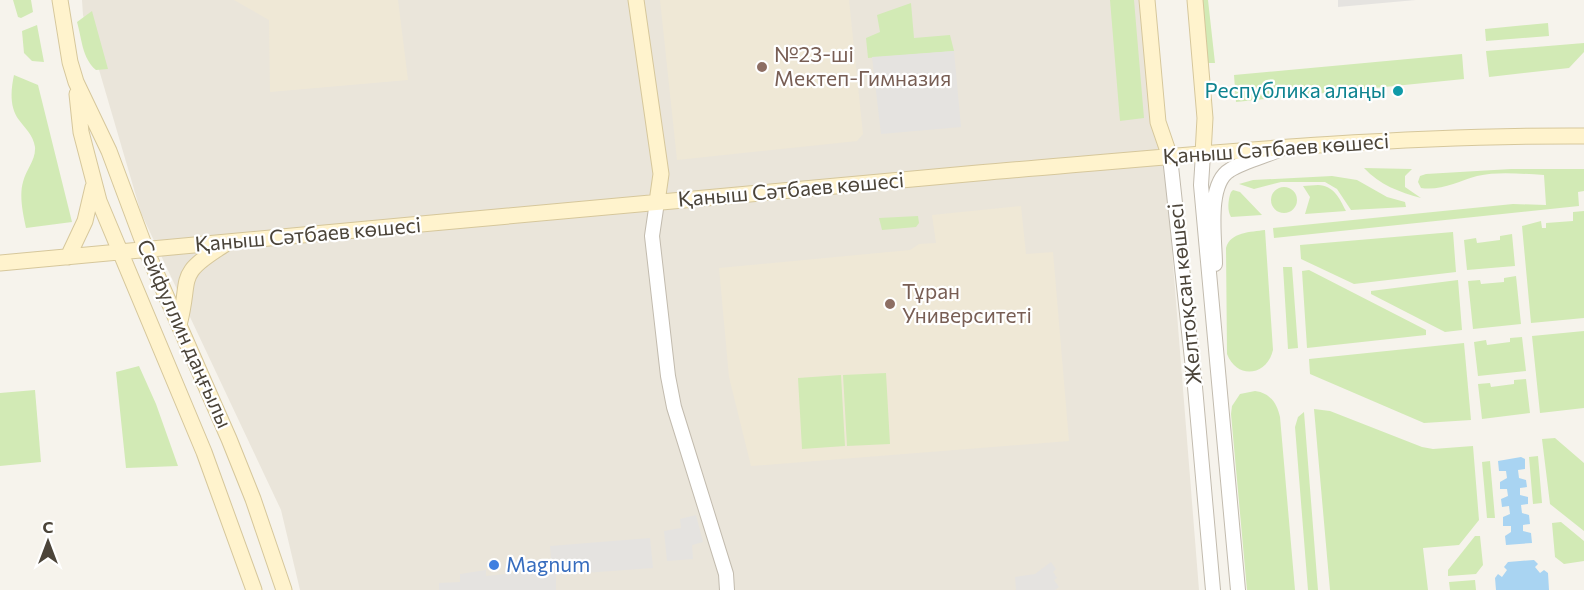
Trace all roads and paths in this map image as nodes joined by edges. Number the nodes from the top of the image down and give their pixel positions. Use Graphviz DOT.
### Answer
graph roads {
  1 [pos="60,0"];
  2 [pos="636,0"];
  3 [pos="1147,0"];
  4 [pos="1196,0"];
  5 [pos="76,82"];
  6 [pos="1584,136"];
  7 [pos="1287,147"];
  8 [pos="1203,154"];
  9 [pos="1170,157"];
  10 [pos="94,185"];
  11 [pos="657,202"];
  12 [pos="228,243"];
  13 [pos="146,250"];
  14 [pos="119,252"];
  15 [pos="68,257"];
  16 [pos="0,263"];
  17 [pos="179,325"];
  18 [pos="1214,344"];
  19 [pos="1218,385"];
  20 [pos="1195,387"];
  21 [pos="267,542"];
  22 [pos="254,590"];
  23 [pos="284,590"];
  24 [pos="292,590"];
  25 [pos="727,590"];
  26 [pos="1214,590"];
  27 [pos="1238,590"];
  1 -- 5 [label="main road, Сейфуллин даңғылы"];
  2 -- 11 [label="main road"];
  3 -- 9 [label="main road, Желтоқсан көшесі"];
  4 -- 8 [label="main road"];
  5 -- 10 [label="main road, Сейфуллин даңғылы"];
  5 -- 13 [label="main road, Сейфуллин даңғылы"];
  6 -- 7 [label="main road, Қаныш Сәтбаев көшесі"];
  7 -- 8 [label="main road, Қаныш Сәтбаев көшесі"];
  7 -- 18 [label="street"];
  8 -- 9 [label="main road, Қаныш Сәтбаев көшесі"];
  8 -- 18 [label="street"];
  9 -- 11 [label="main road, Қаныш Сәтбаев көшесі"];
  9 -- 20 [label="street, Желтоқсан көшесі"];
  10 -- 14 [label="main road, Сейфуллин даңғылы"];
  10 -- 15 [label="main road"];
  11 -- 12 [label="main road, Қаныш Сәтбаев көшесі"];
  11 -- 25 [label="street"];
  12 -- 13 [label="main road, Қаныш Сәтбаев көшесі"];
  12 -- 17 [label="main road"];
  13 -- 14 [label="main road, Қаныш Сәтбаев көшесі"];
  13 -- 17 [label="main road, Сейфуллин даңғылы"];
  14 -- 15 [label="main road, Қаныш Сәтбаев көшесі"];
  14 -- 22 [label="main road, Сейфуллин даңғылы"];
  15 -- 16 [label="main road, Қаныш Сәтбаев көшесі"];
  17 -- 21 [label="main road, Сейфуллин даңғылы"];
  18 -- 19 [label="street, Желтоқсан көшесі"];
  19 -- 20 [label="street"];
  19 -- 27 [label="street, Желтоқсан көшесі"];
  20 -- 26 [label="street, Желтоқсан көшесі"];
  21 -- 23 [label="main road, Сейфуллин даңғылы"];
  21 -- 24 [label="main road"];
}
